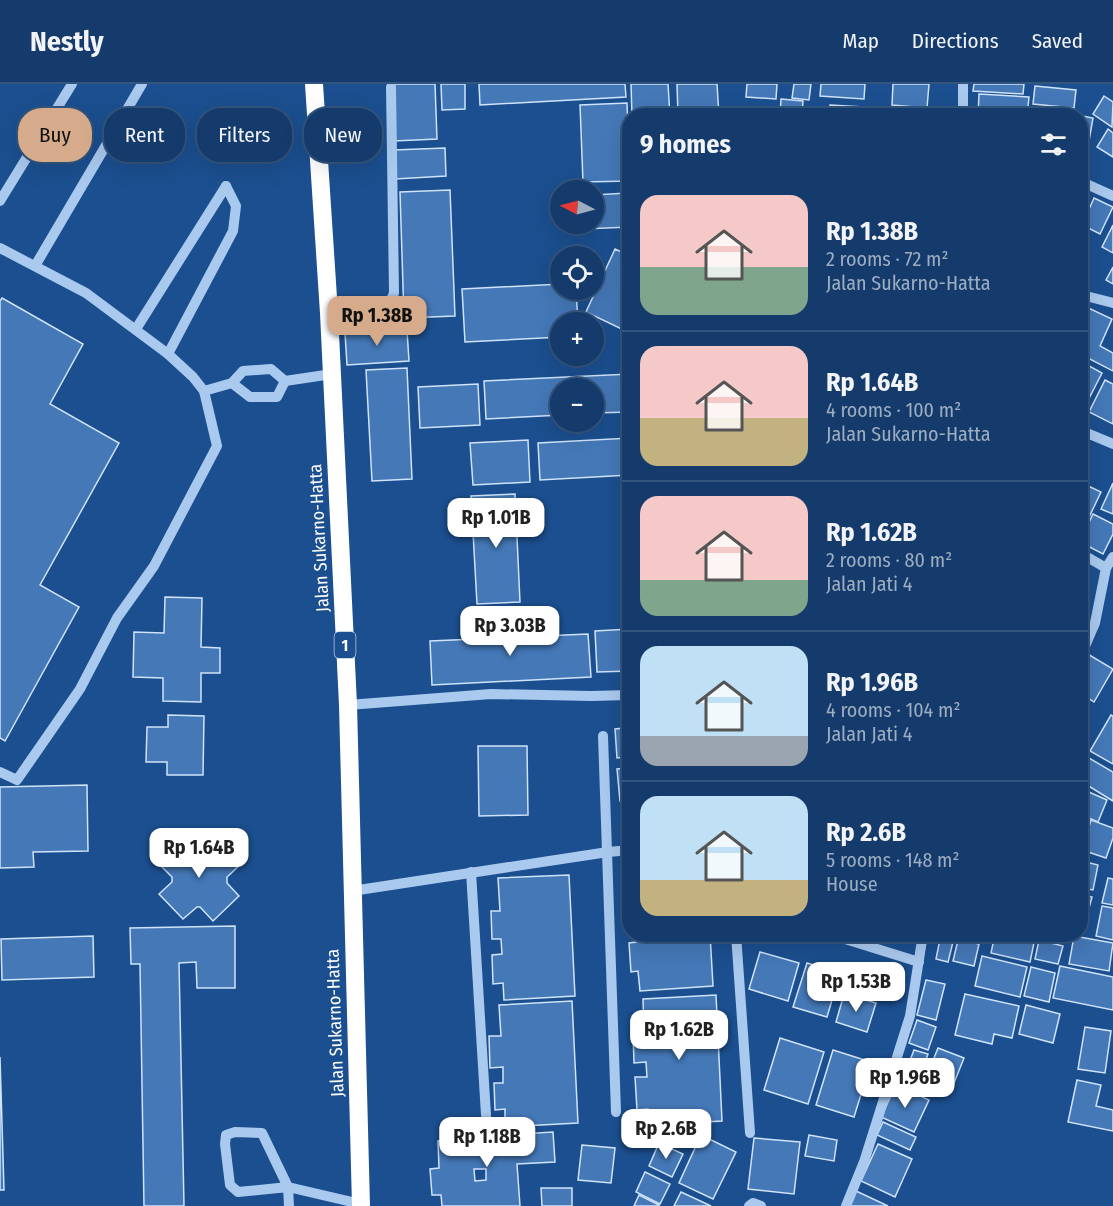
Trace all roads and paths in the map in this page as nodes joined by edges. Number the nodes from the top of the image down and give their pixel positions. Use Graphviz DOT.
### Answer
graph roads {
  1 [pos="72,84"];
  2 [pos="142,84"];
  3 [pos="314,84"];
  4 [pos="963,84"];
  5 [pos="391,87"];
  6 [pos="963,108"];
  7 [pos="1088,185"];
  8 [pos="1113,196"];
  9 [pos="0,201"];
  10 [pos="0,248"];
  11 [pos="35,266"];
  12 [pos="1088,297"];
  13 [pos="1113,303"];
  14 [pos="329,313"];
  15 [pos="136,329"];
  16 [pos="168,354"];
  17 [pos="332,374"];
  18 [pos="285,381"];
  19 [pos="232,383"];
  20 [pos="204,391"];
  21 [pos="1088,434"];
  22 [pos="1113,444"];
  23 [pos="1113,557"];
  24 [pos="1088,558"];
  25 [pos="1106,568"];
  26 [pos="1088,639"];
  27 [pos="622,695"];
  28 [pos="348,705"];
  29 [pos="603,736"];
  30 [pos="0,772"];
  31 [pos="622,851"];
  32 [pos="608,852"];
  33 [pos="471,872"];
  34 [pos="352,891"];
  35 [pos="737,942"];
  36 [pos="855,942"];
  37 [pos="922,942"];
  38 [pos="919,962"];
  39 [pos="616,1112"];
  40 [pos="488,1131"];
  41 [pos="750,1133"];
  42 [pos="288,1186"];
  43 [pos="361,1205"];
  44 [pos="289,1206"];
  45 [pos="749,1206"];
  46 [pos="761,1206"];
  47 [pos="846,1206"];
  1 -- 9 [label="street"];
  2 -- 11 [label="street"];
  3 -- 14 [label="highway, Jalan Sukarno-Hatta / 1"];
  4 -- 6 [label="street"];
  5 -- 14 [label="street"];
  7 -- 8 [label="street"];
  10 -- 11 [label="street"];
  11 -- 15 [label="street"];
  12 -- 13 [label="street"];
  14 -- 17 [label="highway, Jalan Sukarno-Hatta / 1"];
  15 -- 16 [label="street"];
  15 -- 16 [label="street"];
  16 -- 20 [label="street"];
  17 -- 18 [label="street"];
  17 -- 28 [label="highway, Jalan Sukarno-Hatta / 1"];
  18 -- 19 [label="street"];
  18 -- 19 [label="street"];
  19 -- 20 [label="street"];
  20 -- 30 [label="street"];
  21 -- 22 [label="street"];
  23 -- 25 [label="street"];
  24 -- 25 [label="street"];
  25 -- 26 [label="street"];
  27 -- 28 [label="street"];
  28 -- 34 [label="highway, Jalan Sukarno-Hatta / 1"];
  29 -- 32 [label="street"];
  31 -- 32 [label="street"];
  32 -- 33 [label="street"];
  32 -- 39 [label="street"];
  33 -- 34 [label="street"];
  33 -- 40 [label="street"];
  34 -- 43 [label="highway, Jalan Sukarno-Hatta / 1"];
  35 -- 41 [label="street"];
  36 -- 38 [label="street"];
  37 -- 38 [label="street"];
  38 -- 47 [label="street"];
  42 -- 42 [label="street"];
  42 -- 43 [label="street"];
  42 -- 44 [label="street"];
  45 -- 46 [label="street"];
}
